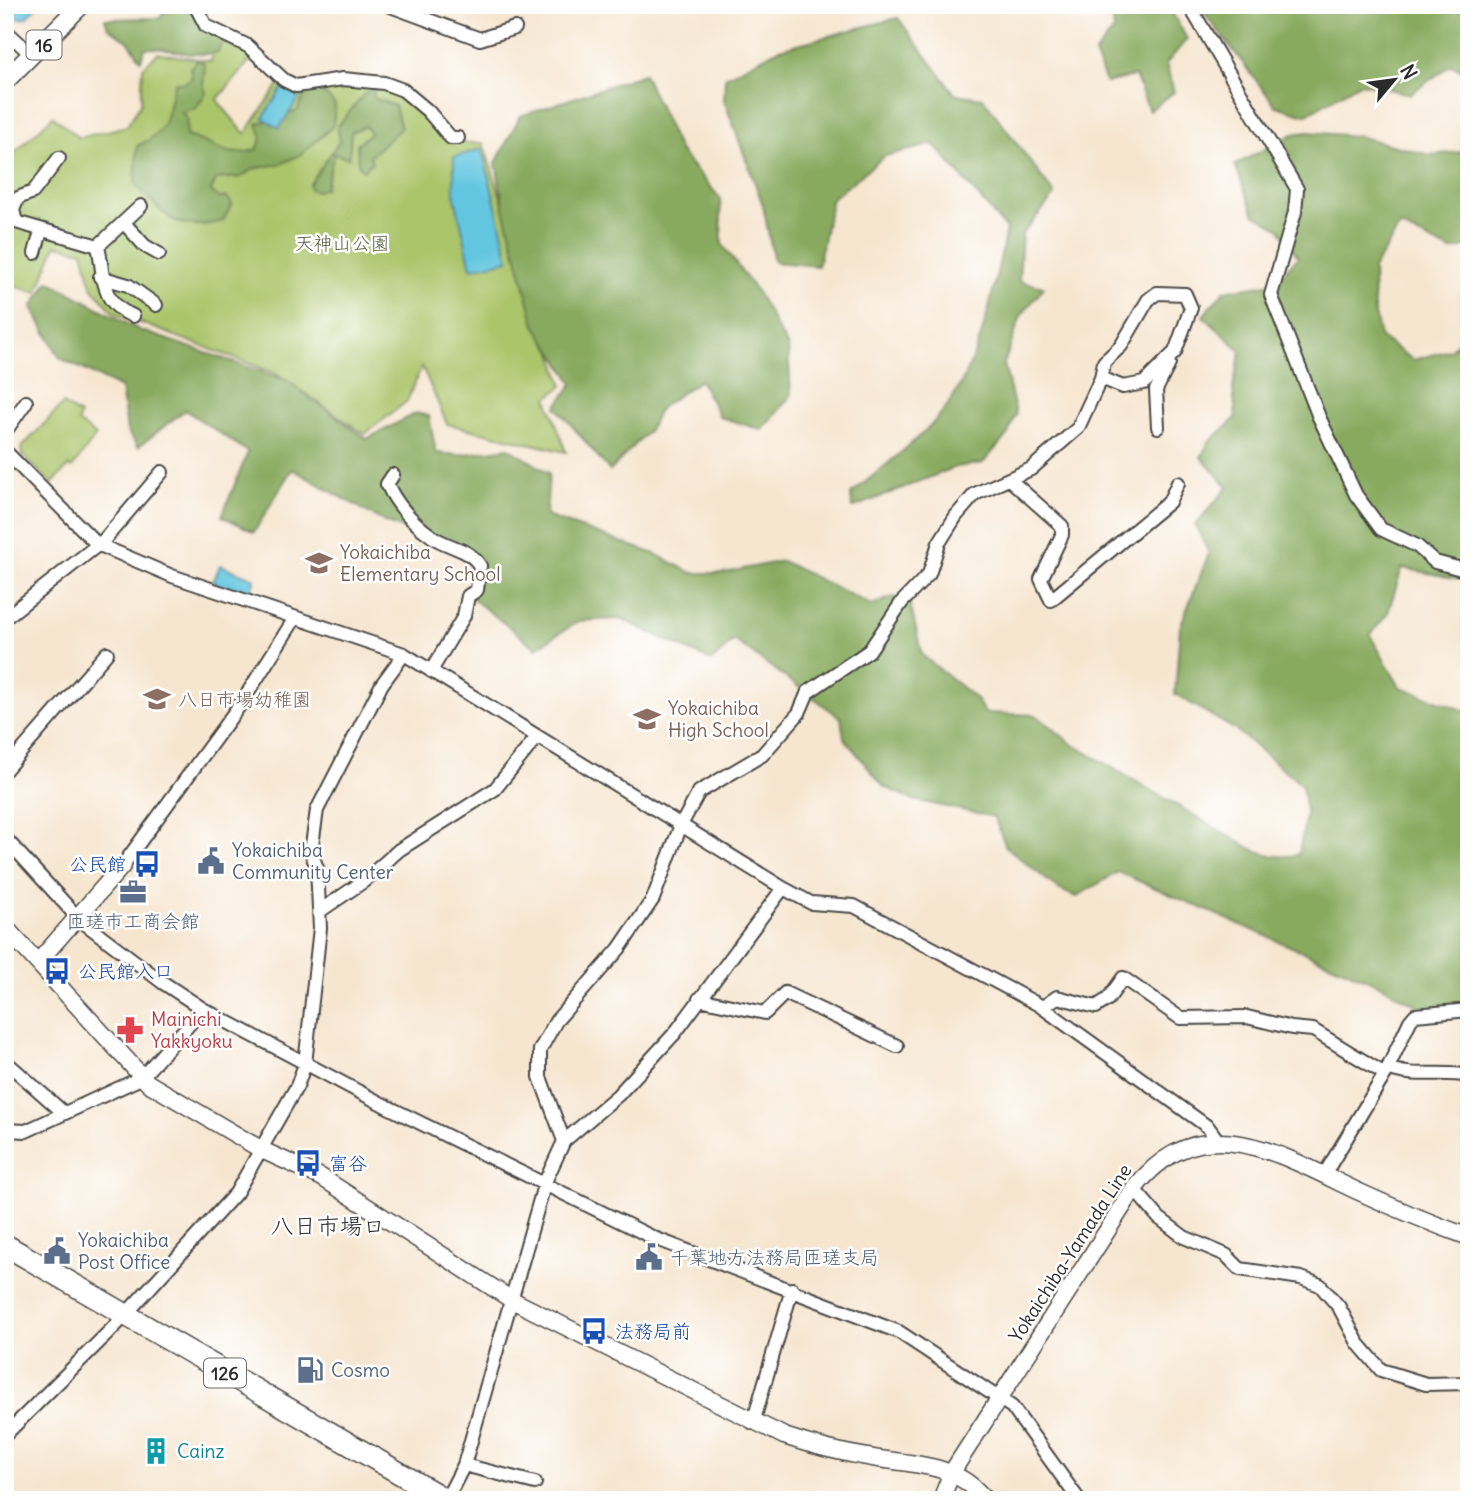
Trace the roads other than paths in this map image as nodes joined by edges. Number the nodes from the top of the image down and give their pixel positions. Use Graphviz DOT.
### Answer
graph roads {
  1 [pos="80,5"];
  2 [pos="195,5"];
  3 [pos="388,5"];
  4 [pos="1189,5"];
  5 [pos="515,28"];
  6 [pos="5,30"];
  7 [pos="33,57"];
  8 [pos="5,81"];
  9 [pos="458,138"];
  10 [pos="60,158"];
  11 [pos="141,206"];
  12 [pos="10,222"];
  13 [pos="124,223"];
  14 [pos="41,231"];
  15 [pos="98,246"];
  16 [pos="35,253"];
  17 [pos="159,254"];
  18 [pos="100,278"];
  19 [pos="156,305"];
  20 [pos="133,316"];
  21 [pos="1175,352"];
  22 [pos="1101,378"];
  23 [pos="26,402"];
  24 [pos="1158,427"];
  25 [pos="5,432"];
  26 [pos="5,451"];
  27 [pos="162,472"];
  28 [pos="393,475"];
  29 [pos="1009,479"];
  30 [pos="1178,483"];
  31 [pos="97,544"];
  32 [pos="1469,571"];
  33 [pos="5,618"];
  34 [pos="295,618"];
  35 [pos="107,653"];
  36 [pos="404,654"];
  37 [pos="431,671"];
  38 [pos="537,737"];
  39 [pos="5,770"];
  40 [pos="681,825"];
  41 [pos="5,838"];
  42 [pos="123,865"];
  43 [pos="783,888"];
  44 [pos="320,911"];
  45 [pos="79,919"];
  46 [pos="5,927"];
  47 [pos="38,962"];
  48 [pos="699,999"];
  49 [pos="1043,1007"];
  50 [pos="204,1009"];
  51 [pos="1469,1010"];
  52 [pos="897,1046"];
  53 [pos="5,1061"];
  54 [pos="305,1064"];
  55 [pos="1386,1071"];
  56 [pos="1469,1076"];
  57 [pos="141,1078"];
  58 [pos="64,1113"];
  59 [pos="5,1130"];
  60 [pos="564,1141"];
  61 [pos="1218,1141"];
  62 [pos="262,1150"];
  63 [pos="1324,1175"];
  64 [pos="545,1182"];
  65 [pos="1134,1189"];
  66 [pos="1469,1237"];
  67 [pos="5,1245"];
  68 [pos="792,1289"];
  69 [pos="512,1300"];
  70 [pos="125,1315"];
  71 [pos="1469,1383"];
  72 [pos="1000,1397"];
  73 [pos="753,1423"];
  74 [pos="5,1435"];
  75 [pos="464,1465"];
  76 [pos="952,1472"];
  77 [pos="535,1483"];
  78 [pos="446,1500"];
  79 [pos="941,1500"];
  80 [pos="985,1500"];
  81 [pos="1079,1500"];
  1 -- 7 [label="main road, 16"];
  2 -- 9 [label="street"];
  3 -- 5 [label="street"];
  4 -- 32 [label="street"];
  6 -- 7 [label="street"];
  7 -- 8 [label="main road, 16"];
  10 -- 12 [label="street"];
  11 -- 13 [label="street"];
  12 -- 14 [label="street"];
  13 -- 15 [label="street"];
  13 -- 17 [label="street"];
  14 -- 15 [label="street"];
  14 -- 16 [label="street"];
  15 -- 18 [label="street"];
  18 -- 19 [label="street"];
  18 -- 20 [label="street"];
  21 -- 22 [label="street"];
  21 -- 22 [label="street"];
  21 -- 24 [label="street"];
  22 -- 29 [label="street"];
  23 -- 25 [label="street"];
  26 -- 31 [label="street"];
  27 -- 31 [label="street"];
  28 -- 37 [label="street"];
  29 -- 30 [label="street"];
  29 -- 40 [label="street"];
  31 -- 33 [label="street"];
  31 -- 34 [label="street"];
  34 -- 36 [label="street"];
  34 -- 42 [label="street"];
  35 -- 39 [label="street"];
  36 -- 37 [label="street"];
  36 -- 44 [label="street"];
  37 -- 38 [label="street"];
  38 -- 40 [label="street"];
  38 -- 44 [label="street"];
  40 -- 43 [label="street"];
  40 -- 60 [label="street"];
  41 -- 45 [label="street"];
  42 -- 45 [label="street"];
  43 -- 48 [label="street"];
  43 -- 49 [label="street"];
  44 -- 54 [label="street"];
  45 -- 47 [label="street"];
  45 -- 50 [label="street"];
  46 -- 47 [label="street"];
  47 -- 57 [label="street"];
  48 -- 52 [label="street"];
  48 -- 60 [label="street"];
  49 -- 55 [label="street"];
  49 -- 61 [label="street"];
  50 -- 54 [label="street"];
  50 -- 57 [label="street"];
  51 -- 55 [label="street"];
  53 -- 58 [label="street"];
  54 -- 62 [label="street"];
  54 -- 64 [label="street"];
  55 -- 56 [label="street"];
  55 -- 63 [label="street"];
  57 -- 58 [label="street"];
  57 -- 62 [label="street"];
  58 -- 59 [label="street"];
  60 -- 64 [label="street"];
  61 -- 63 [label="street, Yokaichiba-Yamada Line"];
  61 -- 65 [label="street, Yokaichiba-Yamada Line"];
  62 -- 69 [label="street"];
  62 -- 70 [label="street"];
  63 -- 66 [label="street, Yokaichiba-Yamada Line"];
  64 -- 68 [label="street"];
  64 -- 69 [label="street"];
  65 -- 71 [label="street"];
  65 -- 72 [label="street, Yokaichiba-Yamada Line"];
  67 -- 70 [label="highway, 126"];
  68 -- 72 [label="street"];
  68 -- 73 [label="street"];
  69 -- 73 [label="street"];
  69 -- 75 [label="street"];
  70 -- 74 [label="street"];
  70 -- 78 [label="highway, 126"];
  72 -- 76 [label="street, Yokaichiba-Yamada Line"];
  72 -- 81 [label="street"];
  73 -- 76 [label="street"];
  75 -- 77 [label="street"];
  75 -- 78 [label="street"];
  76 -- 79 [label="street, Yokaichiba-Yamada Line"];
  76 -- 80 [label="street"];
}
